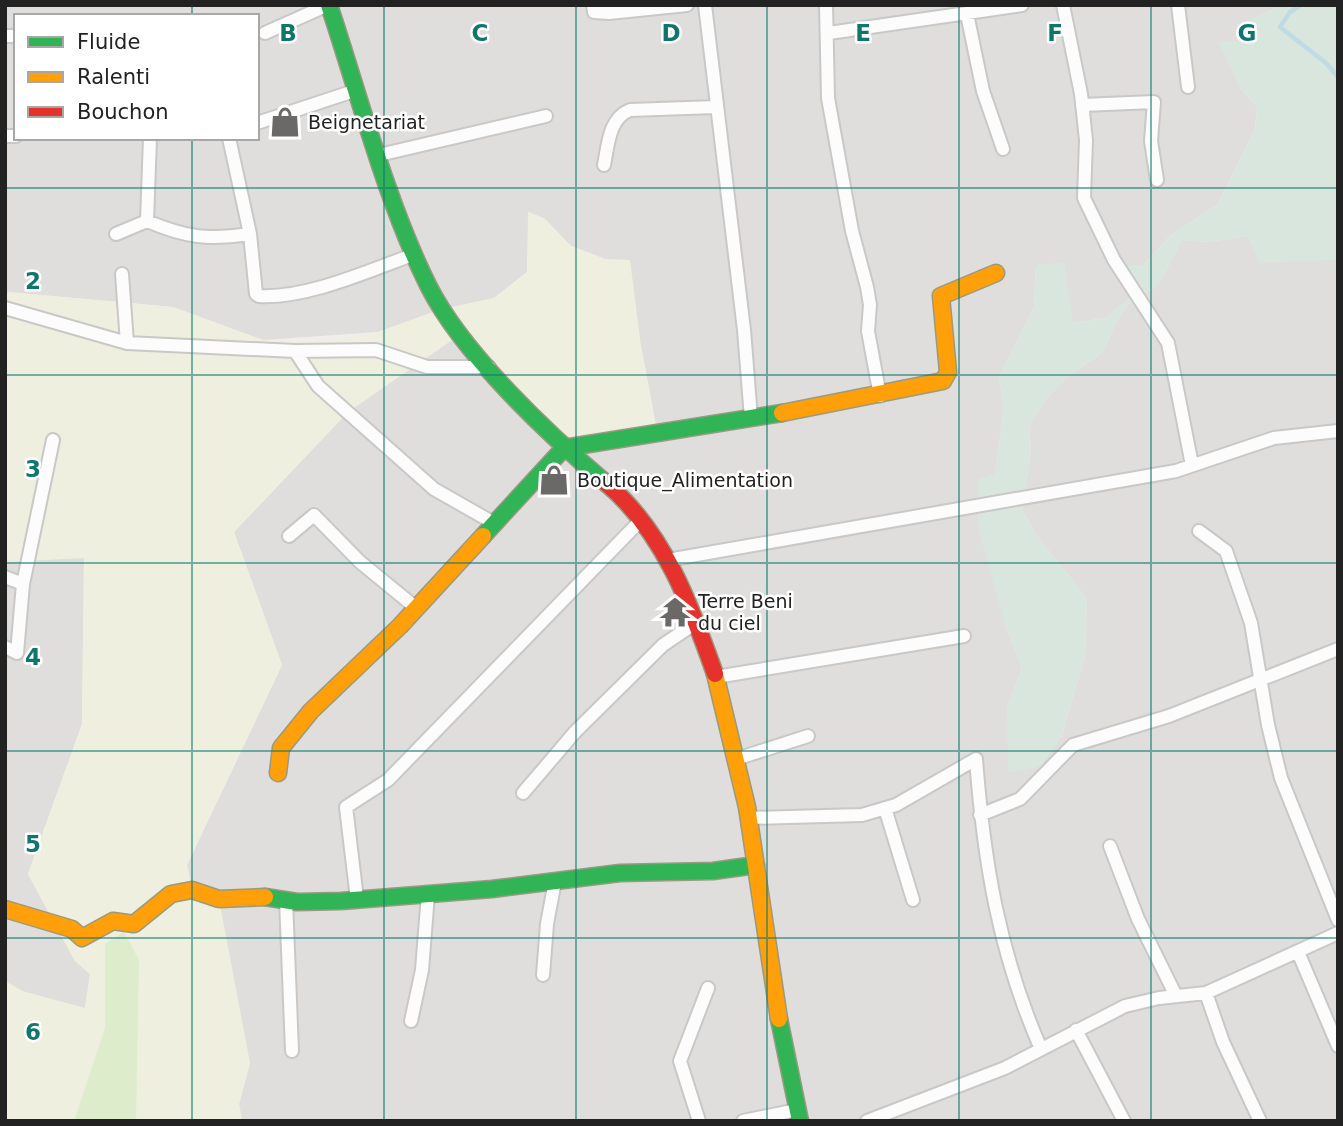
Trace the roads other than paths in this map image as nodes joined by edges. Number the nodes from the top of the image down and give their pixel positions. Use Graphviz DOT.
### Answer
graph roads {
  1 [pos="329,5"];
  2 [pos="593,5"];
  3 [pos="687,5"];
  4 [pos="705,5"];
  5 [pos="826,5"];
  6 [pos="1022,5"];
  7 [pos="1063,5"];
  8 [pos="1178,5"];
  9 [pos="967,14"];
  10 [pos="265,33"];
  11 [pos="829,33"];
  12 [pos="1188,87"];
  13 [pos="357,90"];
  14 [pos="1082,105"];
  15 [pos="716,107"];
  16 [pos="546,116"];
  17 [pos="259,122"];
  18 [pos="150,140"];
  19 [pos="229,140"];
  20 [pos="1003,149"];
  21 [pos="379,155"];
  22 [pos="604,165"];
  23 [pos="1157,180"];
  24 [pos="147,222"];
  25 [pos="116,234"];
  26 [pos="250,234"];
  27 [pos="415,254"];
  28 [pos="996,273"];
  29 [pos="122,274"];
  30 [pos="5,308"];
  31 [pos="127,343"];
  32 [pos="295,351"];
  33 [pos="489,367"];
  34 [pos="880,396"];
  35 [pos="751,418"];
  36 [pos="1338,431"];
  37 [pos="53,440"];
  38 [pos="564,448"];
  39 [pos="1192,465"];
  40 [pos="641,520"];
  41 [pos="492,522"];
  42 [pos="1199,531"];
  43 [pos="289,536"];
  44 [pos="668,560"];
  45 [pos="5,577"];
  46 [pos="23,584"];
  47 [pos="415,607"];
  48 [pos="697,622"];
  49 [pos="964,636"];
  50 [pos="5,647"];
  51 [pos="1338,649"];
  52 [pos="716,677"];
  53 [pos="1262,681"];
  54 [pos="808,736"];
  55 [pos="736,760"];
  56 [pos="278,773"];
  57 [pos="523,793"];
  58 [pos="885,808"];
  59 [pos="980,815"];
  60 [pos="748,818"];
  61 [pos="1110,846"];
  62 [pos="756,865"];
  63 [pos="555,881"];
  64 [pos="428,894"];
  65 [pos="358,899"];
  66 [pos="286,900"];
  67 [pos="913,900"];
  68 [pos="5,909"];
  69 [pos="1338,920"];
  70 [pos="1338,933"];
  71 [pos="1297,952"];
  72 [pos="543,975"];
  73 [pos="708,988"];
  74 [pos="1206,993"];
  75 [pos="1176,996"];
  76 [pos="411,1021"];
  77 [pos="1076,1030"];
  78 [pos="1338,1046"];
  79 [pos="1041,1049"];
  80 [pos="292,1051"];
  81 [pos="799,1115"];
  82 [pos="699,1121"];
  83 [pos="743,1121"];
  84 [pos="867,1121"];
  85 [pos="1124,1121"];
  86 [pos="1260,1121"];
  1 -- 10 [label="street"];
  1 -- 13 [label="street"];
  2 -- 3 [label="street"];
  4 -- 15 [label="street"];
  5 -- 11 [label="street"];
  6 -- 9 [label="street"];
  7 -- 14 [label="street"];
  8 -- 12 [label="street"];
  9 -- 11 [label="street"];
  9 -- 20 [label="street"];
  11 -- 34 [label="street"];
  13 -- 17 [label="street"];
  13 -- 21 [label="street"];
  14 -- 23 [label="street"];
  14 -- 39 [label="street"];
  15 -- 22 [label="street"];
  15 -- 35 [label="street"];
  16 -- 21 [label="street"];
  18 -- 24 [label="street"];
  19 -- 26 [label="street"];
  21 -- 27 [label="street"];
  24 -- 25 [label="street"];
  24 -- 26 [label="street"];
  26 -- 27 [label="street"];
  27 -- 33 [label="street"];
  28 -- 34 [label="street"];
  29 -- 31 [label="street"];
  30 -- 31 [label="street"];
  31 -- 32 [label="street"];
  32 -- 33 [label="street"];
  32 -- 41 [label="street"];
  33 -- 38 [label="street"];
  34 -- 35 [label="street"];
  35 -- 38 [label="street"];
  36 -- 39 [label="street"];
  37 -- 46 [label="street"];
  38 -- 40 [label="street"];
  38 -- 41 [label="street"];
  39 -- 44 [label="street"];
  40 -- 44 [label="street"];
  40 -- 65 [label="street"];
  41 -- 47 [label="street"];
  42 -- 53 [label="street"];
  43 -- 47 [label="street"];
  44 -- 48 [label="street"];
  45 -- 46 [label="street"];
  46 -- 50 [label="street"];
  47 -- 56 [label="street"];
  48 -- 52 [label="street"];
  48 -- 57 [label="street"];
  49 -- 52 [label="street"];
  51 -- 53 [label="street"];
  52 -- 55 [label="street"];
  53 -- 59 [label="street"];
  53 -- 69 [label="street"];
  54 -- 55 [label="street"];
  55 -- 60 [label="street"];
  58 -- 59 [label="street"];
  58 -- 60 [label="street"];
  58 -- 67 [label="street"];
  59 -- 79 [label="street"];
  60 -- 62 [label="street"];
  61 -- 75 [label="street"];
  62 -- 63 [label="street"];
  62 -- 81 [label="street"];
  63 -- 64 [label="street"];
  63 -- 72 [label="street"];
  64 -- 65 [label="street"];
  64 -- 76 [label="street"];
  65 -- 66 [label="street"];
  66 -- 68 [label="street"];
  66 -- 80 [label="street"];
  70 -- 71 [label="street"];
  71 -- 74 [label="street"];
  71 -- 78 [label="street"];
  73 -- 82 [label="street"];
  74 -- 75 [label="street"];
  74 -- 86 [label="street"];
  75 -- 77 [label="street"];
  77 -- 79 [label="street"];
  77 -- 85 [label="street"];
  79 -- 84 [label="street"];
  81 -- 83 [label="street"];
}
